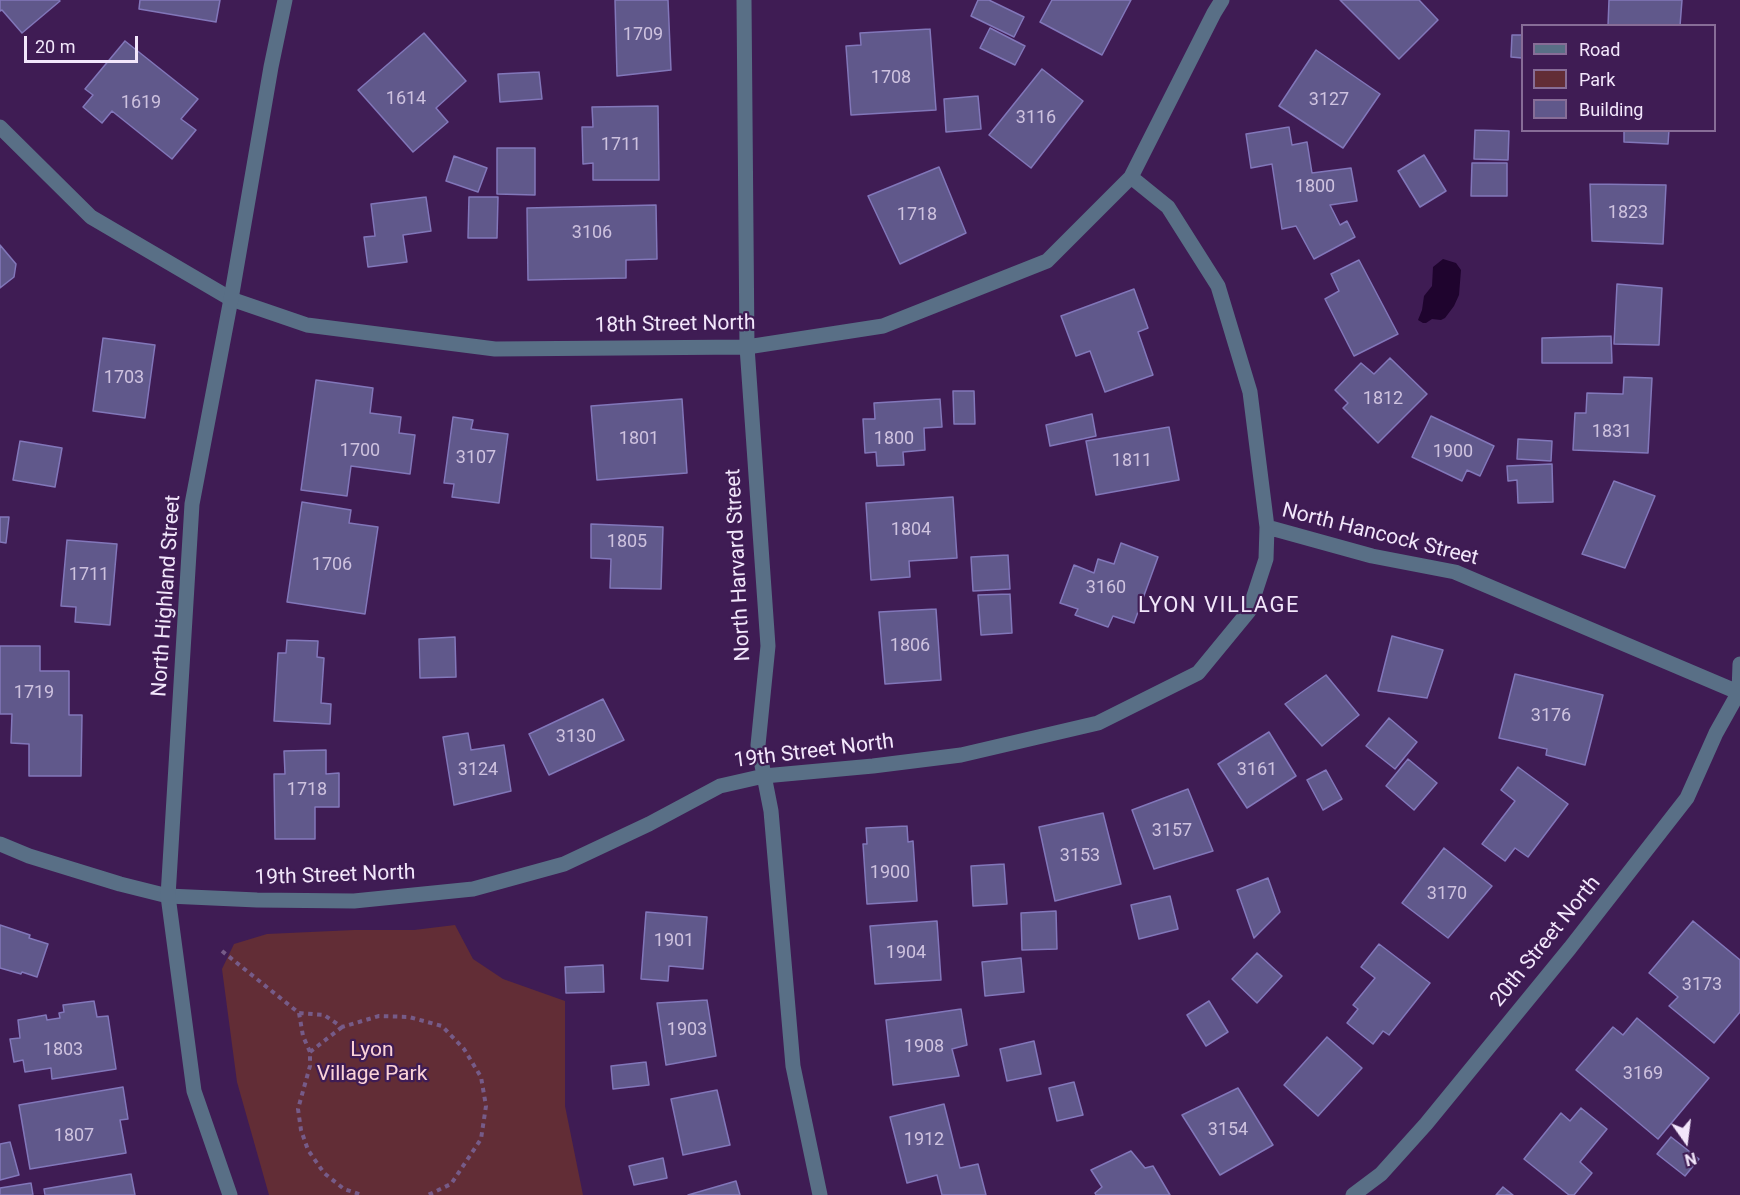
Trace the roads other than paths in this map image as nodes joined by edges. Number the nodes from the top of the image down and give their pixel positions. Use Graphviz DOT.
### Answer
graph roads {
  1 [pos="285,0"];
  2 [pos="744,0"];
  3 [pos="1222,0"];
  4 [pos="0,127"];
  5 [pos="1131,177"];
  6 [pos="231,299"];
  7 [pos="747,347"];
  8 [pos="1267,527"];
  9 [pos="1740,664"];
  10 [pos="1739,692"];
  11 [pos="764,776"];
  12 [pos="0,844"];
  13 [pos="168,896"];
  14 [pos="230,1195"];
  15 [pos="820,1195"];
  16 [pos="1353,1195"];
  1 -- 6 [label="street, North Highland Street"];
  2 -- 7 [label="street, North Harvard Street"];
  3 -- 5 [label="street, 18th Street North"];
  4 -- 6 [label="street, 18th Street North"];
  5 -- 7 [label="street, 18th Street North"];
  5 -- 8 [label="street, North Hancock Street"];
  6 -- 7 [label="street, 18th Street North"];
  6 -- 13 [label="street, North Highland Street"];
  7 -- 11 [label="street, North Harvard Street"];
  8 -- 10 [label="street, North Hancock Street"];
  8 -- 11 [label="street, 19th Street North"];
  9 -- 10 [label="street"];
  10 -- 16 [label="street, 20th Street North"];
  11 -- 13 [label="street, 19th Street North"];
  11 -- 15 [label="street, North Harvard Street"];
  12 -- 13 [label="street, 19th Street North"];
  13 -- 14 [label="street, North Highland Street"];
}
